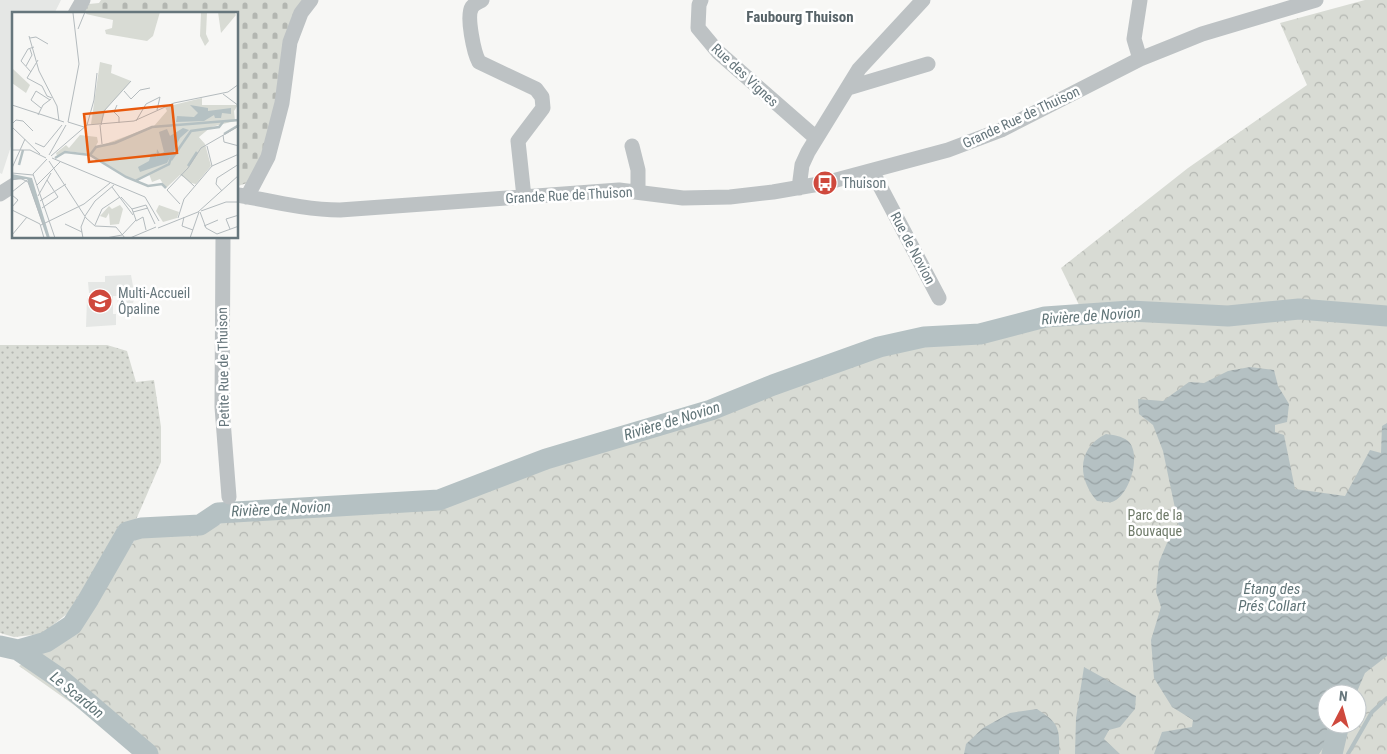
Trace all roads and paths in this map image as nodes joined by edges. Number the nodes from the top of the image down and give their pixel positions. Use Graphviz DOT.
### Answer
graph roads {
  1 [pos="82,0"];
  2 [pos="311,0"];
  3 [pos="482,0"];
  4 [pos="701,0"];
  5 [pos="923,0"];
  6 [pos="1140,0"];
  7 [pos="1316,0"];
  8 [pos="76,12"];
  9 [pos="1140,59"];
  10 [pos="928,64"];
  11 [pos="848,88"];
  12 [pos="816,138"];
  13 [pos="632,146"];
  14 [pos="872,171"];
  15 [pos="12,186"];
  16 [pos="800,188"];
  17 [pos="638,191"];
  18 [pos="0,194"];
  19 [pos="242,196"];
  20 [pos="524,197"];
  21 [pos="223,239"];
  22 [pos="939,298"];
  23 [pos="229,497"];
  1 -- 8 [label="street"];
  2 -- 19 [label="street"];
  3 -- 20 [label="street"];
  4 -- 12 [label="street, Rue des Vignes"];
  5 -- 11 [label="street"];
  6 -- 9 [label="street"];
  7 -- 9 [label="street, Grande Rue de Thuison"];
  9 -- 14 [label="street, Grande Rue de Thuison"];
  10 -- 11 [label="street"];
  11 -- 12 [label="street"];
  12 -- 16 [label="street"];
  13 -- 17 [label="street"];
  14 -- 16 [label="street, Grande Rue de Thuison"];
  14 -- 22 [label="street, Rue de Novion"];
  15 -- 18 [label="street"];
  16 -- 17 [label="street, Grande Rue de Thuison"];
  17 -- 20 [label="street, Grande Rue de Thuison"];
  19 -- 20 [label="street, Grande Rue de Thuison"];
  21 -- 23 [label="street, Petite Rue de Thuison"];
}
